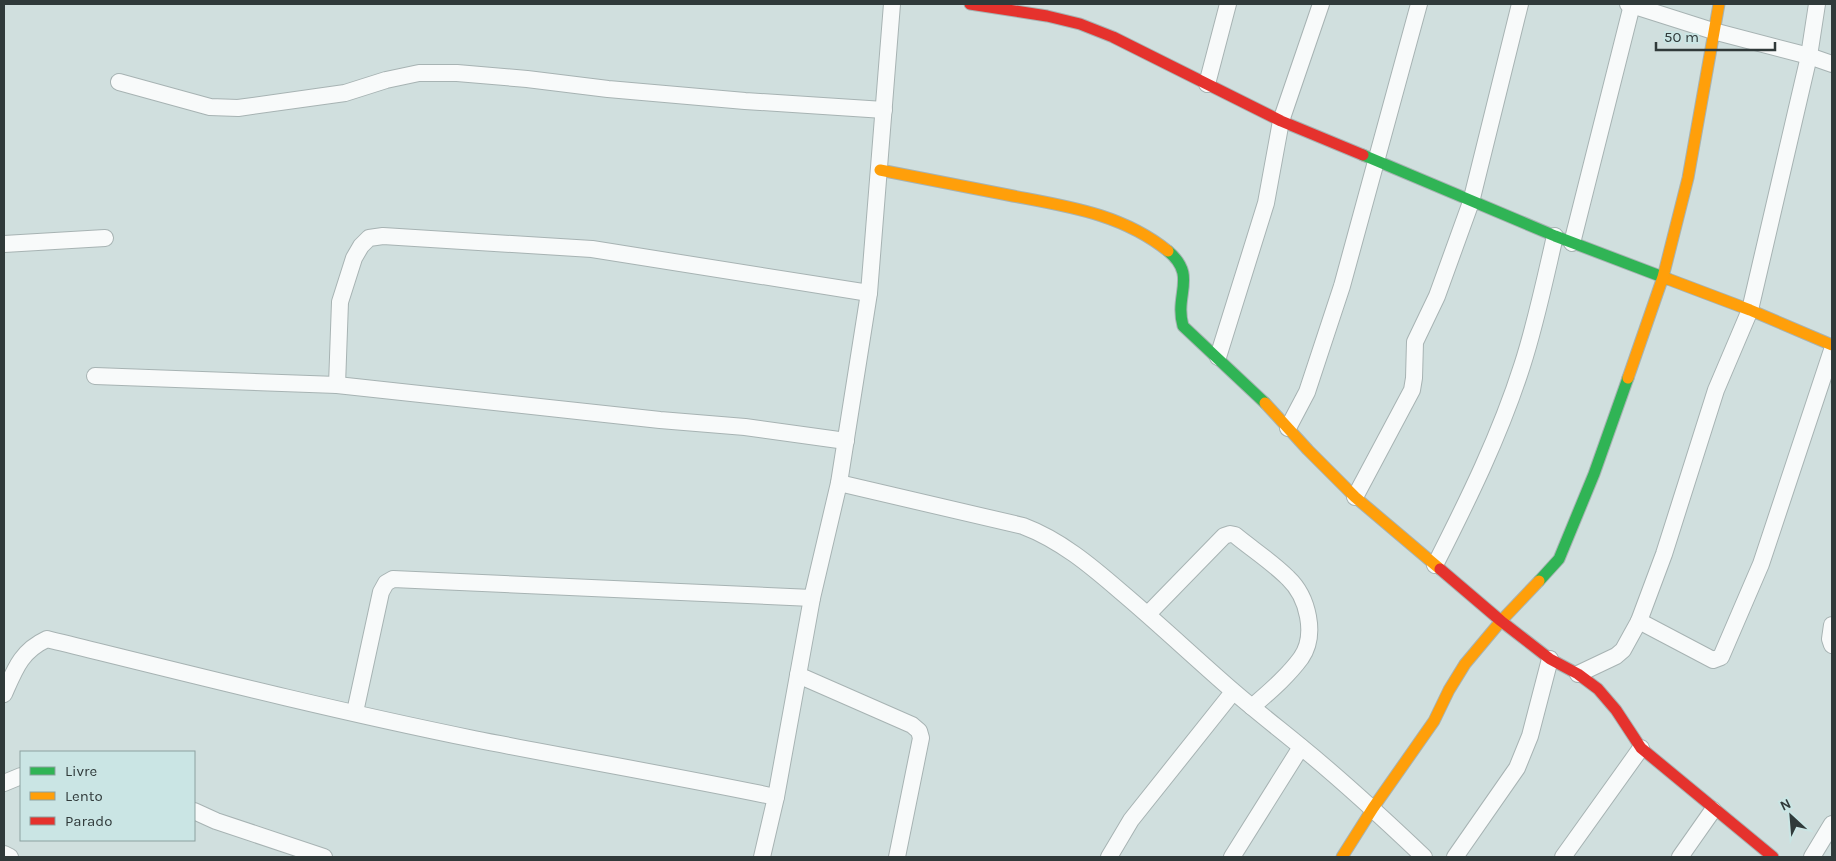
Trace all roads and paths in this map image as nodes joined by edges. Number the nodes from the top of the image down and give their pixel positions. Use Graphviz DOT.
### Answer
graph roads {
  1 [pos="892,4"];
  2 [pos="970,4"];
  3 [pos="1228,4"];
  4 [pos="1321,4"];
  5 [pos="1419,4"];
  6 [pos="1520,4"];
  7 [pos="1630,4"];
  8 [pos="1720,4"];
  9 [pos="1817,4"];
  10 [pos="1713,31"];
  11 [pos="1809,56"];
  12 [pos="1832,64"];
  13 [pos="119,82"];
  14 [pos="1207,84"];
  15 [pos="884,110"];
  16 [pos="1281,122"];
  17 [pos="1375,161"];
  18 [pos="880,170"];
  19 [pos="1472,202"];
  20 [pos="1555,236"];
  21 [pos="105,238"];
  22 [pos="1572,243"];
  23 [pos="4,244"];
  24 [pos="1663,277"];
  25 [pos="869,293"];
  26 [pos="1750,310"];
  27 [pos="1832,345"];
  28 [pos="1832,350"];
  29 [pos="1218,357"];
  30 [pos="94,376"];
  31 [pos="337,385"];
  32 [pos="1288,428"];
  33 [pos="846,440"];
  34 [pos="839,483"];
  35 [pos="1355,497"];
  36 [pos="1435,565"];
  37 [pos="812,598"];
  38 [pos="1148,614"];
  39 [pos="1501,621"];
  40 [pos="1640,621"];
  41 [pos="1832,625"];
  42 [pos="1832,645"];
  43 [pos="1550,659"];
  44 [pos="1578,674"];
  45 [pos="798,675"];
  46 [pos="1233,692"];
  47 [pos="4,694"];
  48 [pos="1252,707"];
  49 [pos="355,712"];
  50 [pos="1301,747"];
  51 [pos="1641,748"];
  52 [pos="20,776"];
  53 [pos="4,783"];
  54 [pos="776,797"];
  55 [pos="1373,808"];
  56 [pos="1714,810"];
  57 [pos="195,811"];
  58 [pos="1832,824"];
  59 [pos="4,854"];
  60 [pos="10,857"];
  61 [pos="324,857"];
  62 [pos="762,857"];
  63 [pos="897,857"];
  64 [pos="1109,857"];
  65 [pos="1232,857"];
  66 [pos="1342,857"];
  67 [pos="1424,857"];
  68 [pos="1456,857"];
  69 [pos="1563,857"];
  70 [pos="1680,857"];
  71 [pos="1773,857"];
  72 [pos="1812,857"];
  1 -- 15 [label="street"];
  2 -- 14 [label="street"];
  3 -- 14 [label="street"];
  4 -- 16 [label="street"];
  5 -- 17 [label="street"];
  6 -- 19 [label="street"];
  7 -- 10 [label="street"];
  7 -- 22 [label="street"];
  8 -- 10 [label="street"];
  9 -- 11 [label="street"];
  10 -- 11 [label="street"];
  10 -- 24 [label="street"];
  11 -- 12 [label="street"];
  11 -- 26 [label="street"];
  13 -- 15 [label="street"];
  14 -- 16 [label="street"];
  15 -- 18 [label="street"];
  16 -- 17 [label="street"];
  16 -- 29 [label="street"];
  17 -- 19 [label="street"];
  17 -- 32 [label="street"];
  18 -- 25 [label="street"];
  18 -- 29 [label="street"];
  19 -- 20 [label="street"];
  19 -- 35 [label="street"];
  20 -- 22 [label="street"];
  20 -- 36 [label="street"];
  21 -- 23 [label="street"];
  22 -- 24 [label="street"];
  24 -- 26 [label="street"];
  24 -- 39 [label="street"];
  25 -- 31 [label="street"];
  25 -- 33 [label="street"];
  26 -- 27 [label="street"];
  26 -- 40 [label="street"];
  28 -- 40 [label="street"];
  29 -- 32 [label="street"];
  30 -- 31 [label="street"];
  31 -- 33 [label="street"];
  32 -- 35 [label="street"];
  33 -- 34 [label="street"];
  34 -- 37 [label="street"];
  34 -- 38 [label="street"];
  35 -- 36 [label="street"];
  36 -- 39 [label="street"];
  37 -- 45 [label="street"];
  37 -- 49 [label="street"];
  38 -- 46 [label="street"];
  38 -- 48 [label="street"];
  39 -- 43 [label="street"];
  39 -- 55 [label="street"];
  40 -- 44 [label="street"];
  41 -- 42 [label="street"];
  43 -- 44 [label="street"];
  43 -- 68 [label="street"];
  44 -- 51 [label="street"];
  45 -- 54 [label="street"];
  45 -- 63 [label="street"];
  46 -- 48 [label="street"];
  46 -- 64 [label="street"];
  47 -- 49 [label="street"];
  48 -- 50 [label="street"];
  49 -- 54 [label="street"];
  50 -- 55 [label="street"];
  50 -- 65 [label="street"];
  51 -- 56 [label="street"];
  51 -- 69 [label="street"];
  52 -- 53 [label="street"];
  54 -- 62 [label="street"];
  55 -- 66 [label="street"];
  55 -- 67 [label="street"];
  56 -- 70 [label="street"];
  56 -- 71 [label="street"];
  57 -- 61 [label="street"];
  58 -- 72 [label="street"];
  59 -- 60 [label="street"];
}
